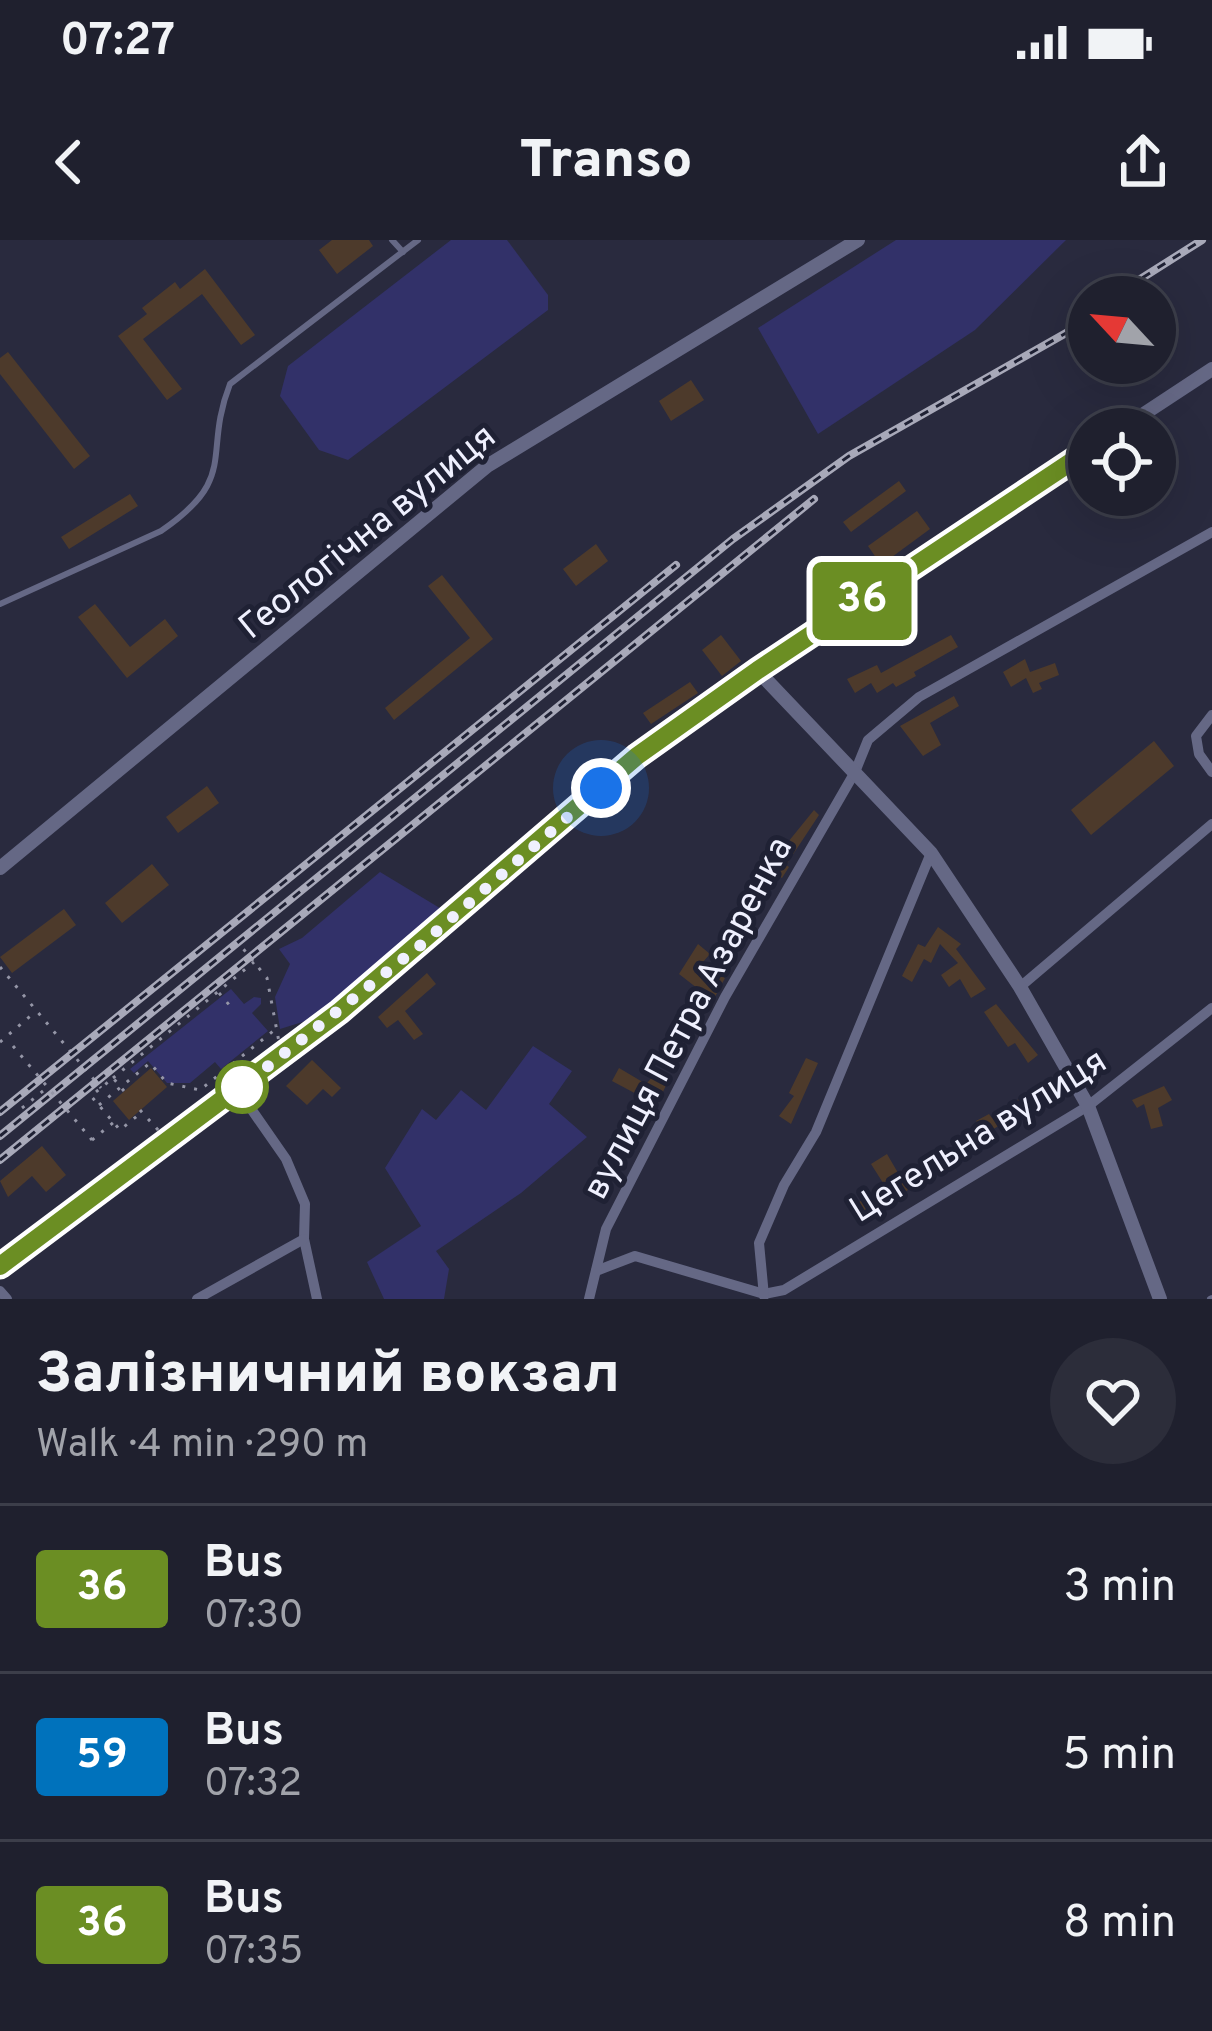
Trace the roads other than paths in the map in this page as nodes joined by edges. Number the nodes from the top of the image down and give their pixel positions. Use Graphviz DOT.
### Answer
graph roads {
  1 [pos="392,240"];
  2 [pos="418,240"];
  3 [pos="858,240"];
  4 [pos="403,252"];
  5 [pos="1212,369"];
  6 [pos="1153,408"];
  7 [pos="1068,464"];
  8 [pos="1212,532"];
  9 [pos="0,604"];
  10 [pos="758,670"];
  11 [pos="1212,716"];
  12 [pos="855,772"];
  13 [pos="1212,772"];
  14 [pos="1212,824"];
  15 [pos="931,853"];
  16 [pos="0,868"];
  17 [pos="1020,987"];
  18 [pos="1212,1008"];
  19 [pos="238,1090"];
  20 [pos="1088,1106"];
  21 [pos="304,1239"];
  22 [pos="0,1266"];
  23 [pos="596,1271"];
  24 [pos="0,1291"];
  25 [pos="764,1297"];
  26 [pos="7,1299"];
  27 [pos="197,1299"];
  28 [pos="316,1299"];
  29 [pos="590,1299"];
  30 [pos="1160,1299"];
  1 -- 4 [label="lane"];
  2 -- 4 [label="lane"];
  3 -- 16 [label="street, Геологічна вулиця"];
  4 -- 9 [label="lane"];
  5 -- 6 [label="street"];
  7 -- 10 [label="street"];
  8 -- 12 [label="street, вулиця Петра Азаренка"];
  10 -- 12 [label="street"];
  10 -- 19 [label="street"];
  11 -- 13 [label="street"];
  12 -- 15 [label="street"];
  12 -- 23 [label="street, вулиця Петра Азаренка"];
  14 -- 17 [label="street"];
  15 -- 17 [label="street"];
  15 -- 25 [label="street"];
  17 -- 20 [label="street"];
  18 -- 20 [label="street, Цегельна вулиця"];
  19 -- 21 [label="street"];
  19 -- 22 [label="street"];
  20 -- 25 [label="street, Цегельна вулиця"];
  20 -- 30 [label="street"];
  21 -- 27 [label="street"];
  21 -- 28 [label="street"];
  23 -- 25 [label="street"];
  23 -- 29 [label="street, вулиця Петра Азаренка"];
  24 -- 26 [label="street"];
}
